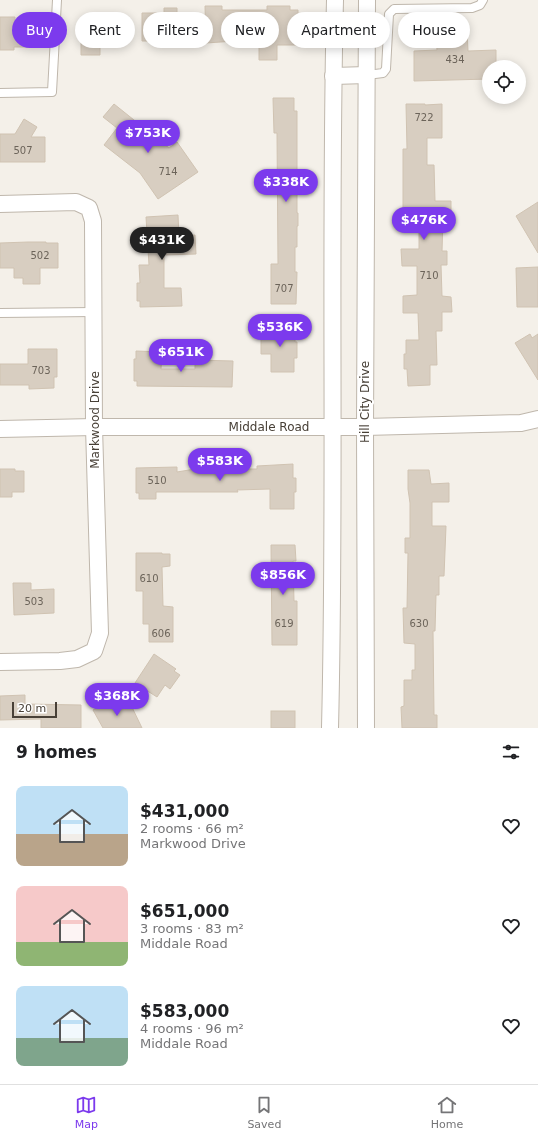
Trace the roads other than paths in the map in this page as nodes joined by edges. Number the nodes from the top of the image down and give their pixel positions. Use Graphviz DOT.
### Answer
graph roads {
  1 [pos="57,0"];
  2 [pos="334,0"];
  3 [pos="367,0"];
  4 [pos="483,0"];
  5 [pos="367,75"];
  6 [pos="333,76"];
  7 [pos="0,93"];
  8 [pos="0,204"];
  9 [pos="94,312"];
  10 [pos="0,313"];
  11 [pos="538,419"];
  12 [pos="94,427"];
  13 [pos="332,427"];
  14 [pos="365,427"];
  15 [pos="0,429"];
  16 [pos="0,662"];
  17 [pos="330,728"];
  18 [pos="366,728"];
  1 -- 7 [label="lane"];
  2 -- 6 [label="street"];
  3 -- 5 [label="street, Hill City Drive"];
  4 -- 5 [label="lane"];
  5 -- 6 [label="street"];
  5 -- 14 [label="street, Hill City Drive"];
  6 -- 13 [label="street"];
  8 -- 9 [label="street, Markwood Drive"];
  9 -- 10 [label="lane"];
  9 -- 12 [label="street, Markwood Drive"];
  11 -- 14 [label="street, Middale Road"];
  12 -- 13 [label="street, Middale Road"];
  12 -- 15 [label="street, Middale Road"];
  12 -- 16 [label="street, Markwood Drive"];
  13 -- 14 [label="street, Middale Road"];
  13 -- 17 [label="street"];
  14 -- 18 [label="street, Hill City Drive"];
}
